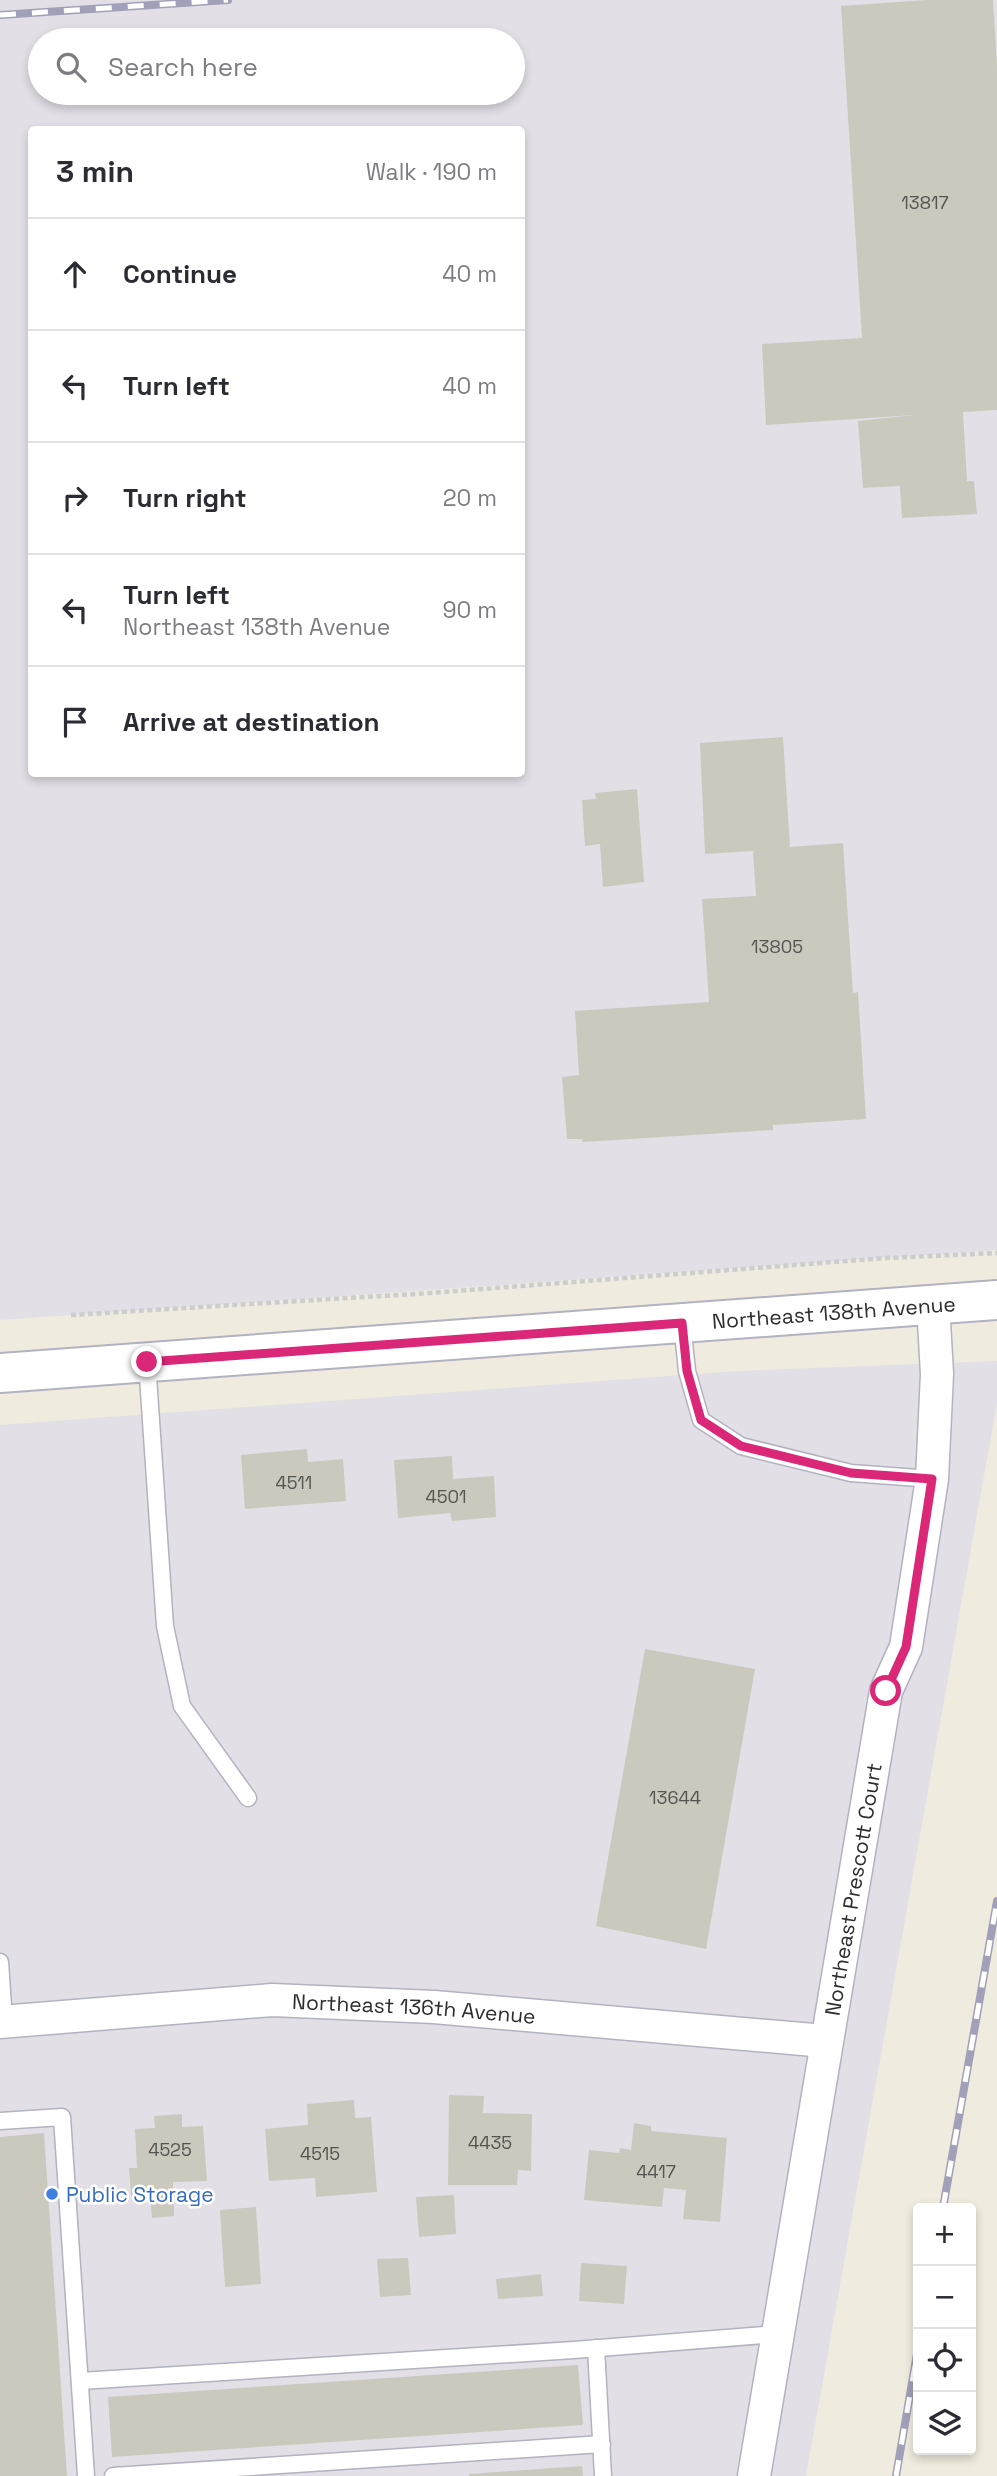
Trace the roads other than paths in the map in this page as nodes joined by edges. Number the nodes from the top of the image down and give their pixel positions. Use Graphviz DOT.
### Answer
graph roads {
  1 [pos="997,1300"];
  2 [pos="933,1304"];
  3 [pos="682,1323"];
  4 [pos="147,1362"];
  5 [pos="0,1373"];
  6 [pos="932,1479"];
  7 [pos="248,1798"];
  8 [pos="0,1962"];
  9 [pos="2,2021"];
  10 [pos="825,2041"];
  11 [pos="0,2121"];
  12 [pos="778,2334"];
  13 [pos="596,2348"];
  14 [pos="80,2381"];
  15 [pos="602,2444"];
  16 [pos="86,2476"];
  17 [pos="113,2476"];
  18 [pos="603,2476"];
  19 [pos="754,2476"];
  1 -- 2 [label="street, Northeast 138th Avenue"];
  2 -- 3 [label="street, Northeast 138th Avenue"];
  2 -- 6 [label="street, Northeast Prescott Court"];
  3 -- 4 [label="street, Northeast 138th Avenue"];
  3 -- 6 [label="lane"];
  4 -- 5 [label="street, Northeast 138th Avenue"];
  4 -- 7 [label="lane"];
  6 -- 10 [label="street, Northeast Prescott Court"];
  8 -- 9 [label="lane"];
  9 -- 10 [label="street, Northeast 136th Avenue"];
  10 -- 12 [label="street, Northeast Prescott Court"];
  11 -- 14 [label="lane"];
  12 -- 13 [label="lane"];
  12 -- 19 [label="street, Northeast Prescott Court"];
  13 -- 14 [label="lane"];
  13 -- 15 [label="lane"];
  14 -- 16 [label="lane"];
  15 -- 17 [label="lane"];
  15 -- 18 [label="lane"];
}
